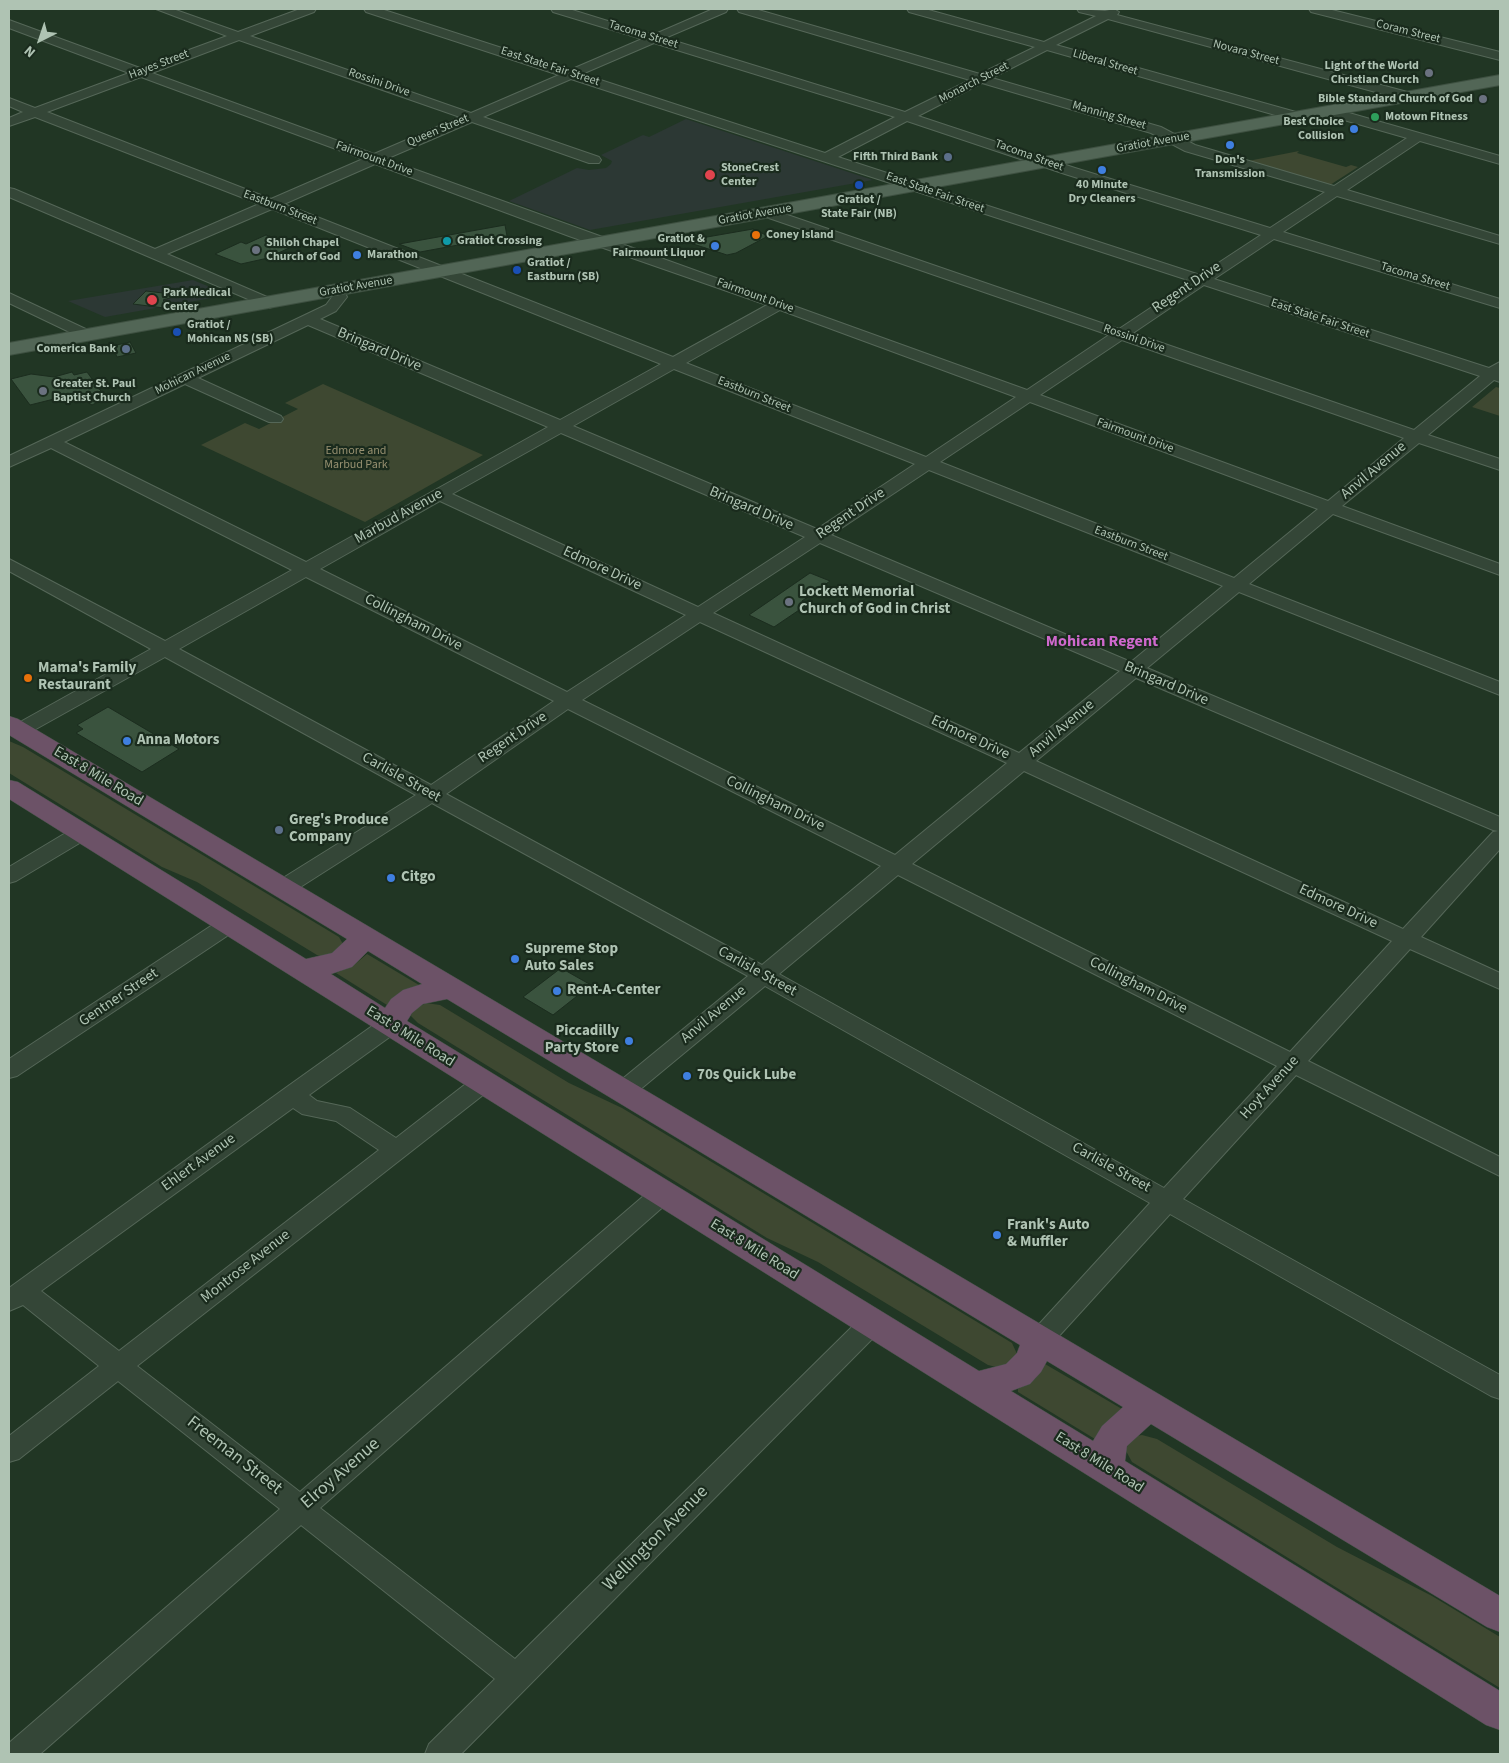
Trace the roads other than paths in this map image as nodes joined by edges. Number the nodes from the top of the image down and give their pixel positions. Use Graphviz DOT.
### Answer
graph roads {
  1 [pos="162,9"];
  2 [pos="310,9"];
  3 [pos="370,9"];
  4 [pos="558,9"];
  5 [pos="722,9"];
  6 [pos="743,9"];
  7 [pos="913,9"];
  8 [pos="1083,9"];
  9 [pos="1120,9"];
  10 [pos="1315,9"];
  11 [pos="1107,15"];
  12 [pos="9,24"];
  13 [pos="239,35"];
  14 [pos="653,38"];
  15 [pos="1046,46"];
  16 [pos="1500,56"];
  17 [pos="141,72"];
  18 [pos="570,74"];
  19 [pos="982,79"];
  20 [pos="1497,83"];
  21 [pos="1410,97"];
  22 [pos="9,102"];
  23 [pos="1328,111"];
  24 [pos="35,112"];
  25 [pos="473,116"];
  26 [pos="908,117"];
  27 [pos="1298,117"];
  28 [pos="9,122"];
  29 [pos="1417,137"];
  30 [pos="1173,139"];
  31 [pos="828,157"];
  32 [pos="374,159"];
  33 [pos="594,160"];
  34 [pos="1500,160"];
  35 [pos="1048,162"];
  36 [pos="915,186"];
  37 [pos="1334,191"];
  38 [pos="9,192"];
  39 [pos="271,204"];
  40 [pos="768,212"];
  41 [pos="1271,233"];
  42 [pos="1500,240"];
  43 [pos="605,242"];
  44 [pos="155,254"];
  45 [pos="443,271"];
  46 [pos="1199,280"];
  47 [pos="338,290"];
  48 [pos="9,297"];
  49 [pos="269,303"];
  50 [pos="779,304"];
  51 [pos="1500,304"];
  52 [pos="307,319"];
  53 [pos="1118,334"];
  54 [pos="87,335"];
  55 [pos="9,349"];
  56 [pos="674,363"];
  57 [pos="1497,373"];
  58 [pos="185,378"];
  59 [pos="1028,397"];
  60 [pos="275,419"];
  61 [pos="560,427"];
  62 [pos="1416,436"];
  63 [pos="51,442"];
  64 [pos="9,462"];
  65 [pos="927,464"];
  66 [pos="1500,465"];
  67 [pos="440,495"];
  68 [pos="1330,507"];
  69 [pos="817,537"];
  70 [pos="9,564"];
  71 [pos="306,570"];
  72 [pos="1500,570"];
  73 [pos="1236,585"];
  74 [pos="700,615"];
  75 [pos="164,649"];
  76 [pos="1133,670"];
  77 [pos="1500,688"];
  78 [pos="567,701"];
  79 [pos="14,727"];
  80 [pos="1022,762"];
  81 [pos="9,788"];
  82 [pos="430,795"];
  83 [pos="1500,824"];
  84 [pos="81,833"];
  85 [pos="1500,837"];
  86 [pos="897,865"];
  87 [pos="9,876"];
  88 [pos="283,888"];
  89 [pos="228,924"];
  90 [pos="363,936"];
  91 [pos="1406,939"];
  92 [pos="301,969"];
  93 [pos="763,975"];
  94 [pos="1500,982"];
  95 [pos="452,989"];
  96 [pos="390,1024"];
  97 [pos="1292,1063"];
  98 [pos="9,1070"];
  99 [pos="484,1082"];
  100 [pos="623,1091"];
  101 [pos="292,1095"];
  102 [pos="397,1150"];
  103 [pos="1500,1167"];
  104 [pos="663,1193"];
  105 [pos="1168,1200"];
  106 [pos="16,1296"];
  107 [pos="872,1323"];
  108 [pos="1040,1340"];
  109 [pos="118,1366"];
  110 [pos="974,1386"];
  111 [pos="1500,1388"];
  112 [pos="1149,1405"];
  113 [pos="9,1451"];
  114 [pos="1106,1468"];
  115 [pos="301,1508"];
  116 [pos="1500,1615"];
  117 [pos="516,1678"];
  118 [pos="1500,1712"];
  119 [pos="18,1754"];
  120 [pos="440,1754"];
  1 -- 13 [label="street, Rossini Drive"];
  2 -- 13 [label="street, Hayes Street"];
  3 -- 18 [label="street, East State Fair Street"];
  4 -- 14 [label="street, Tacoma Street"];
  5 -- 14 [label="street, Queen Street"];
  6 -- 19 [label="street, Manning Street"];
  7 -- 15 [label="street, Liberal Street"];
  8 -- 11 [label="street, Novara Street"];
  9 -- 11 [label="street, Monarch Street"];
  10 -- 16 [label="street, Coram Street"];
  11 -- 15 [label="street, Monarch Street"];
  11 -- 21 [label="street, Novara Street"];
  12 -- 17 [label="street, Fairmount Drive"];
  13 -- 17 [label="street, Hayes Street"];
  13 -- 25 [label="street, Rossini Drive"];
  14 -- 18 [label="street, Queen Street"];
  14 -- 26 [label="street, Tacoma Street"];
  15 -- 19 [label="street, Monarch Street"];
  15 -- 27 [label="street, Liberal Street"];
  17 -- 24 [label="street, Hayes Street"];
  17 -- 32 [label="street, Fairmount Drive"];
  18 -- 25 [label="street, Queen Street"];
  18 -- 31 [label="street, East State Fair Street"];
  19 -- 26 [label="street, Monarch Street"];
  19 -- 30 [label="street, Manning Street"];
  20 -- 21 [label="main road, Gratiot Avenue"];
  21 -- 23 [label="main road, Gratiot Avenue"];
  22 -- 24 [label="street, Eastburn Street"];
  23 -- 27 [label="main road, Gratiot Avenue"];
  23 -- 29 [label="street"];
  24 -- 28 [label="street, Hayes Street"];
  24 -- 39 [label="street, Eastburn Street"];
  25 -- 32 [label="street, Queen Street"];
  25 -- 33 [label="street, Rossini Drive"];
  26 -- 31 [label="street, Monarch Street"];
  26 -- 35 [label="street, Tacoma Street"];
  27 -- 30 [label="main road, Gratiot Avenue"];
  29 -- 34 [label="street"];
  29 -- 37 [label="street, Regent Drive"];
  30 -- 35 [label="main road, Gratiot Avenue"];
  30 -- 37 [label="street, Manning Street"];
  31 -- 36 [label="street, East State Fair Street"];
  32 -- 39 [label="street, Queen Street"];
  32 -- 43 [label="street, Fairmount Drive"];
  35 -- 36 [label="main road, Gratiot Avenue"];
  35 -- 41 [label="street, Tacoma Street"];
  36 -- 40 [label="main road, Gratiot Avenue"];
  36 -- 46 [label="street, East State Fair Street"];
  37 -- 41 [label="street, Regent Drive"];
  37 -- 42 [label="street, Manning Street"];
  38 -- 44 [label="street"];
  39 -- 44 [label="street, Queen Street"];
  39 -- 45 [label="street, Eastburn Street"];
  40 -- 43 [label="main road, Gratiot Avenue"];
  40 -- 53 [label="street, Rossini Drive"];
  41 -- 46 [label="street, Regent Drive"];
  41 -- 51 [label="street, Tacoma Street"];
  43 -- 45 [label="main road, Gratiot Avenue"];
  43 -- 50 [label="street, Fairmount Drive"];
  44 -- 49 [label="street"];
  45 -- 47 [label="main road, Gratiot Avenue"];
  45 -- 56 [label="street, Eastburn Street"];
  46 -- 53 [label="street, Regent Drive"];
  46 -- 57 [label="street, East State Fair Street"];
  47 -- 49 [label="main road, Gratiot Avenue"];
  47 -- 52 [label="street, Mohican Avenue"];
  48 -- 54 [label="street"];
  49 -- 54 [label="main road, Gratiot Avenue"];
  50 -- 56 [label="street, Marbud Avenue"];
  50 -- 59 [label="street, Fairmount Drive"];
  52 -- 58 [label="street, Mohican Avenue"];
  52 -- 61 [label="street, Bringard Drive"];
  53 -- 59 [label="street, Regent Drive"];
  53 -- 62 [label="street, Rossini Drive"];
  54 -- 55 [label="main road, Gratiot Avenue"];
  56 -- 61 [label="street, Marbud Avenue"];
  56 -- 65 [label="street, Eastburn Street"];
  57 -- 62 [label="street, Anvil Avenue"];
  58 -- 60 [label="street"];
  58 -- 63 [label="street, Mohican Avenue"];
  59 -- 65 [label="street, Regent Drive"];
  59 -- 68 [label="street, Fairmount Drive"];
  61 -- 67 [label="street, Marbud Avenue"];
  61 -- 69 [label="street, Bringard Drive"];
  62 -- 66 [label="street, Rossini Drive"];
  62 -- 68 [label="street, Anvil Avenue"];
  63 -- 64 [label="street, Mohican Avenue"];
  63 -- 71 [label="street, Collingham Drive"];
  65 -- 69 [label="street, Regent Drive"];
  65 -- 73 [label="street, Eastburn Street"];
  67 -- 71 [label="street, Marbud Avenue"];
  67 -- 74 [label="street, Edmore Drive"];
  68 -- 72 [label="street, Fairmount Drive"];
  68 -- 73 [label="street, Anvil Avenue"];
  69 -- 74 [label="street, Regent Drive"];
  69 -- 76 [label="street, Bringard Drive"];
  70 -- 75 [label="street, Carlisle Street"];
  71 -- 75 [label="street, Marbud Avenue"];
  71 -- 78 [label="street, Collingham Drive"];
  73 -- 76 [label="street, Anvil Avenue"];
  73 -- 77 [label="street, Eastburn Street"];
  74 -- 78 [label="street, Regent Drive"];
  74 -- 80 [label="street, Edmore Drive"];
  75 -- 79 [label="street, Marbud Avenue"];
  75 -- 82 [label="street, Carlisle Street"];
  76 -- 80 [label="street, Anvil Avenue"];
  76 -- 83 [label="street, Bringard Drive"];
  78 -- 82 [label="street, Regent Drive"];
  78 -- 86 [label="street, Collingham Drive"];
  79 -- 88 [label="highway, East 8 Mile Road"];
  80 -- 86 [label="street, Anvil Avenue"];
  80 -- 91 [label="street, Edmore Drive"];
  81 -- 84 [label="highway, East 8 Mile Road"];
  82 -- 88 [label="street, Regent Drive"];
  82 -- 93 [label="street, Carlisle Street"];
  84 -- 87 [label="street"];
  84 -- 89 [label="highway, East 8 Mile Road"];
  85 -- 91 [label="street, Hoyt Avenue"];
  86 -- 93 [label="street, Anvil Avenue"];
  86 -- 97 [label="street, Collingham Drive"];
  88 -- 90 [label="highway, East 8 Mile Road"];
  89 -- 92 [label="highway, East 8 Mile Road"];
  89 -- 98 [label="street, Gentner Street"];
  90 -- 92 [label="highway"];
  90 -- 95 [label="highway, East 8 Mile Road"];
  91 -- 94 [label="street, Edmore Drive"];
  91 -- 97 [label="street, Hoyt Avenue"];
  92 -- 96 [label="highway, East 8 Mile Road"];
  93 -- 100 [label="street, Anvil Avenue"];
  93 -- 105 [label="street, Carlisle Street"];
  95 -- 96 [label="highway"];
  95 -- 100 [label="highway, East 8 Mile Road"];
  96 -- 99 [label="highway, East 8 Mile Road"];
  96 -- 101 [label="street, Ehlert Avenue"];
  97 -- 103 [label="street, Collingham Drive"];
  97 -- 105 [label="street, Hoyt Avenue"];
  99 -- 102 [label="street, Montrose Avenue"];
  99 -- 104 [label="highway, East 8 Mile Road"];
  100 -- 108 [label="highway, East 8 Mile Road"];
  101 -- 102 [label="street"];
  101 -- 106 [label="street, Ehlert Avenue"];
  102 -- 109 [label="street, Montrose Avenue"];
  104 -- 107 [label="highway, East 8 Mile Road"];
  104 -- 115 [label="street, Elroy Avenue"];
  105 -- 108 [label="street, Hoyt Avenue"];
  105 -- 111 [label="street, Carlisle Street"];
  106 -- 109 [label="street, Freeman Street"];
  107 -- 110 [label="highway, East 8 Mile Road"];
  107 -- 117 [label="street, Wellington Avenue"];
  108 -- 110 [label="highway"];
  108 -- 112 [label="highway, East 8 Mile Road"];
  109 -- 113 [label="street, Montrose Avenue"];
  109 -- 115 [label="street, Freeman Street"];
  110 -- 114 [label="highway, East 8 Mile Road"];
  112 -- 114 [label="highway"];
  112 -- 116 [label="highway, East 8 Mile Road"];
  114 -- 118 [label="highway, East 8 Mile Road"];
  115 -- 117 [label="street, Freeman Street"];
  115 -- 119 [label="street, Elroy Avenue"];
  117 -- 120 [label="street, Wellington Avenue"];
}
